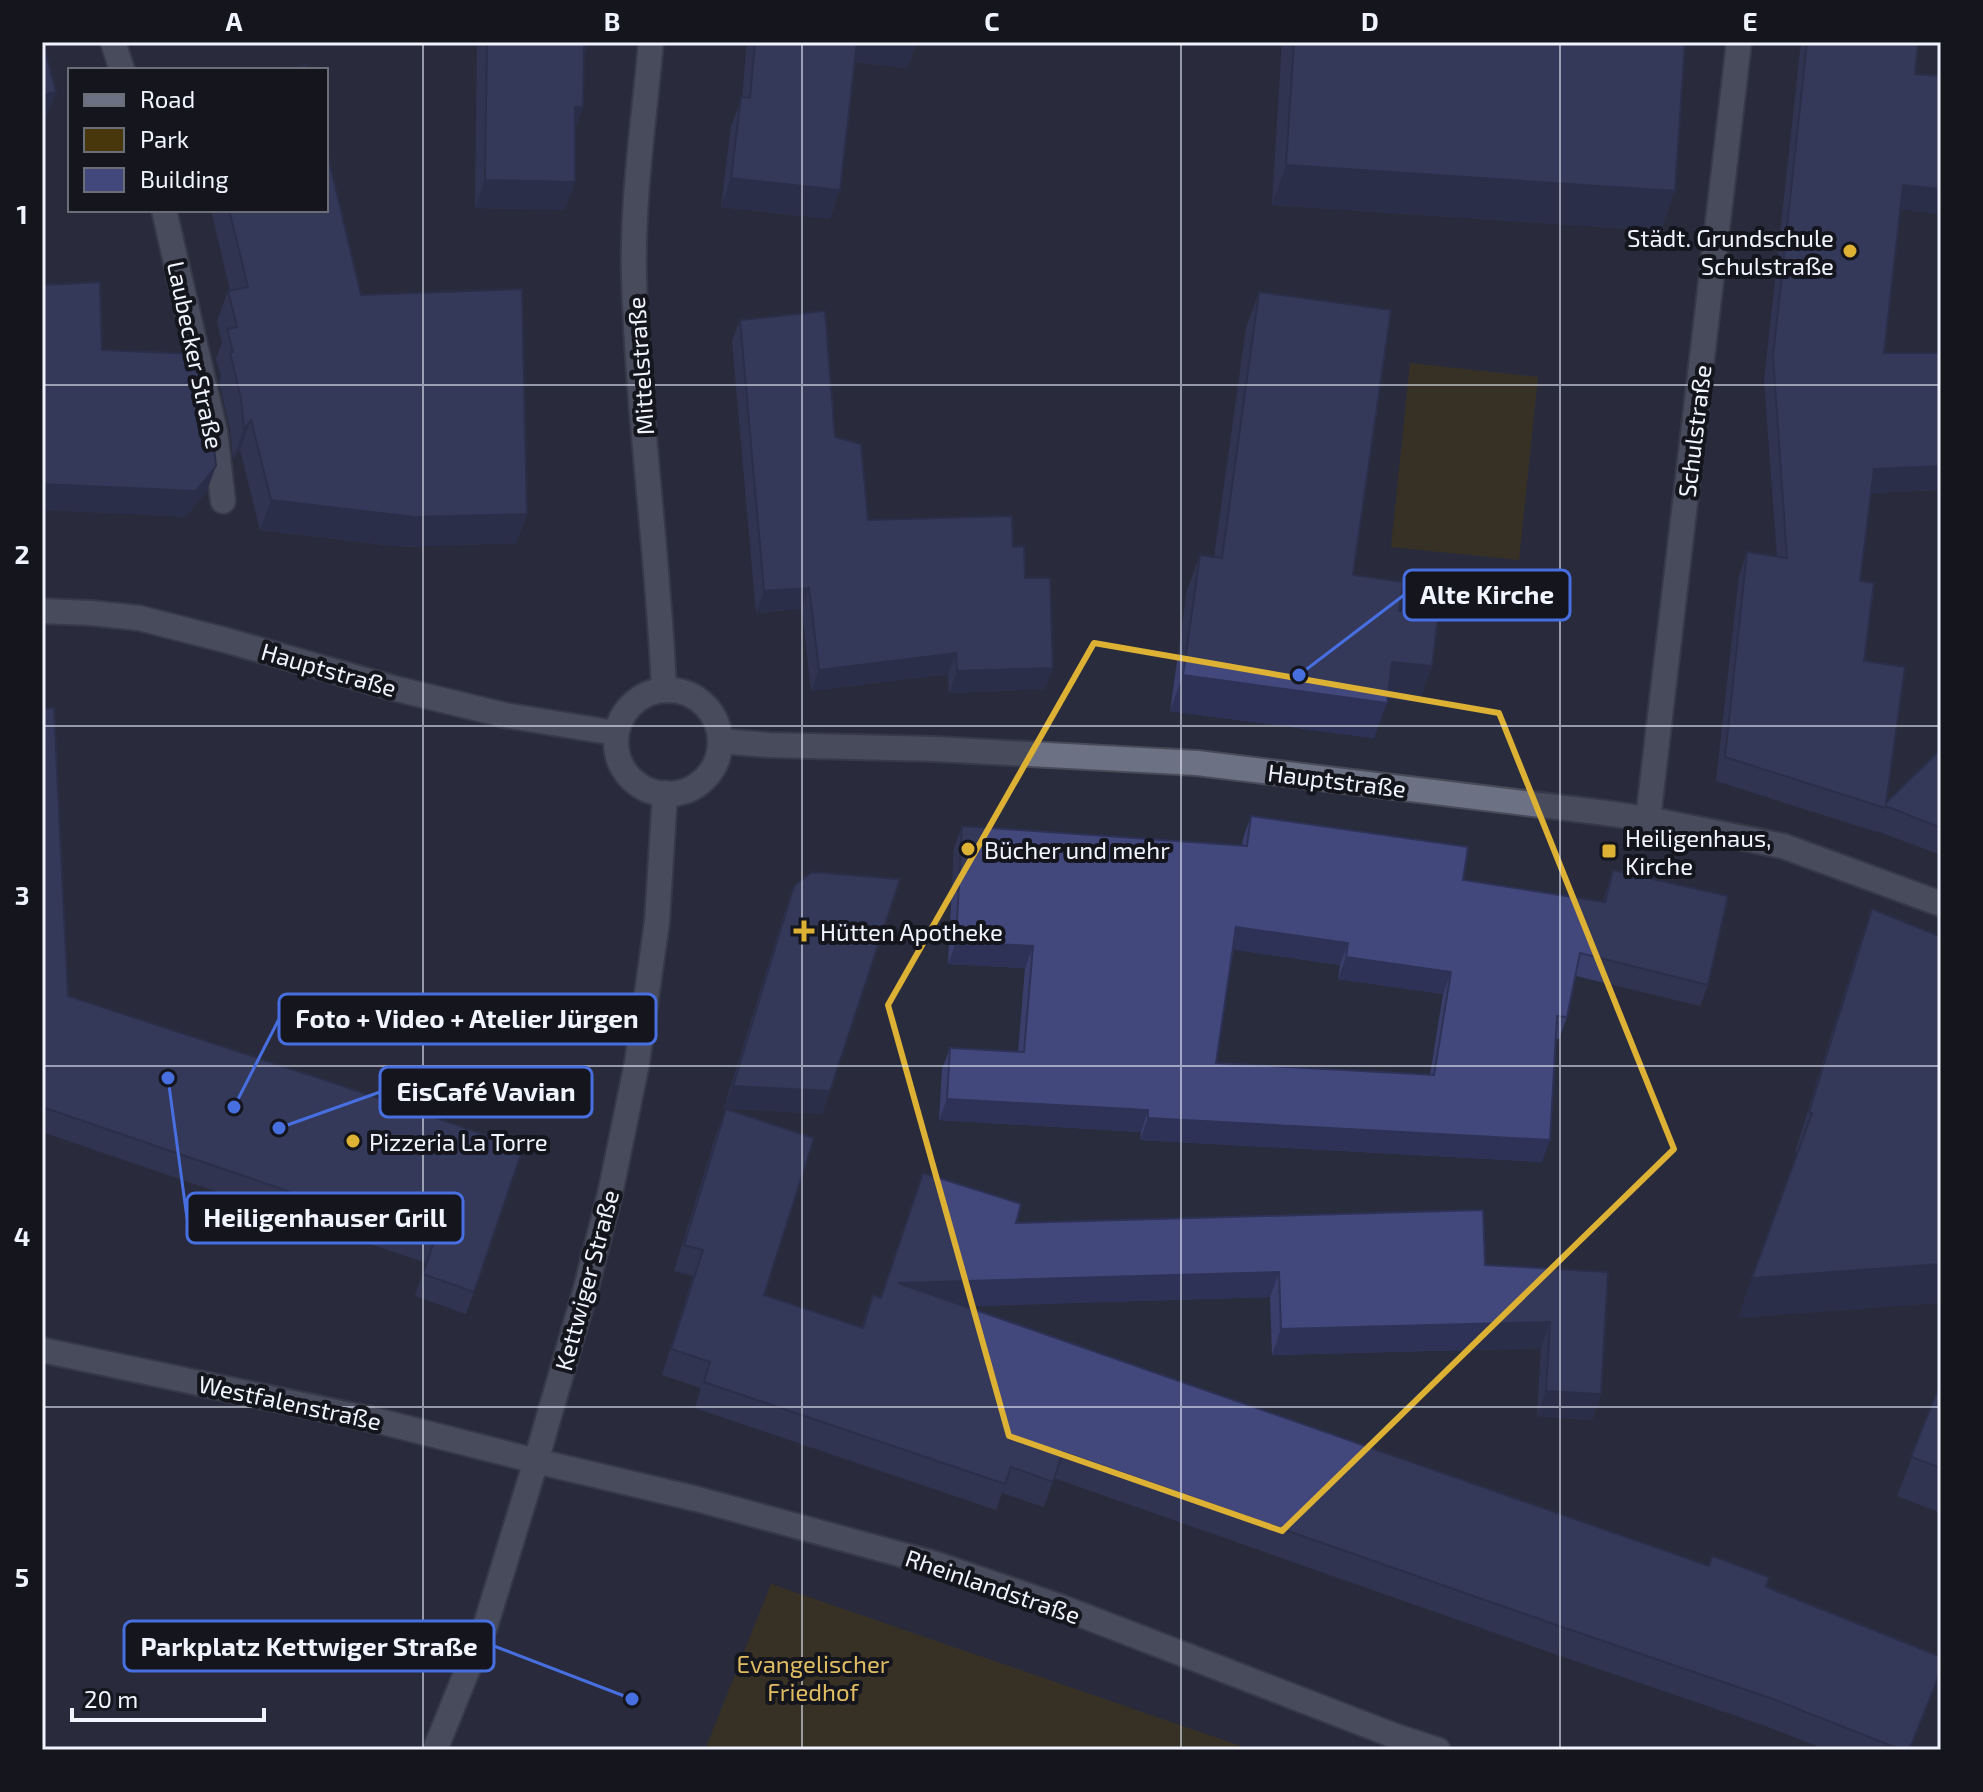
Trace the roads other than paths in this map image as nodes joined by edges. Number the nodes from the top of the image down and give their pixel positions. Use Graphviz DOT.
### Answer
graph roads {
  1 [pos="113,42"];
  2 [pos="651,42"];
  3 [pos="1739,42"];
  4 [pos="121,68"];
  5 [pos="164,212"];
  6 [pos="223,501"];
  7 [pos="42,611"];
  8 [pos="664,689"];
  9 [pos="615,733"];
  10 [pos="720,741"];
  11 [pos="665,793"];
  12 [pos="1648,819"];
  13 [pos="1941,904"];
  14 [pos="42,1350"];
  15 [pos="536,1461"];
  16 [pos="435,1750"];
  17 [pos="1438,1750"];
  1 -- 4 [label="street"];
  2 -- 8 [label="street, Mittelstraße"];
  3 -- 12 [label="street, Schulstraße"];
  5 -- 6 [label="street, Laubecker Straße"];
  7 -- 9 [label="street, Hauptstraße"];
  8 -- 9 [label="street"];
  8 -- 10 [label="street"];
  9 -- 11 [label="street"];
  10 -- 11 [label="street"];
  10 -- 12 [label="street, Hauptstraße"];
  11 -- 15 [label="street, Kettwiger Straße"];
  12 -- 13 [label="street, Hauptstraße"];
  14 -- 15 [label="street, Westfalenstraße"];
  15 -- 16 [label="street, Kettwiger Straße"];
  15 -- 17 [label="street, Rheinlandstraße"];
}
